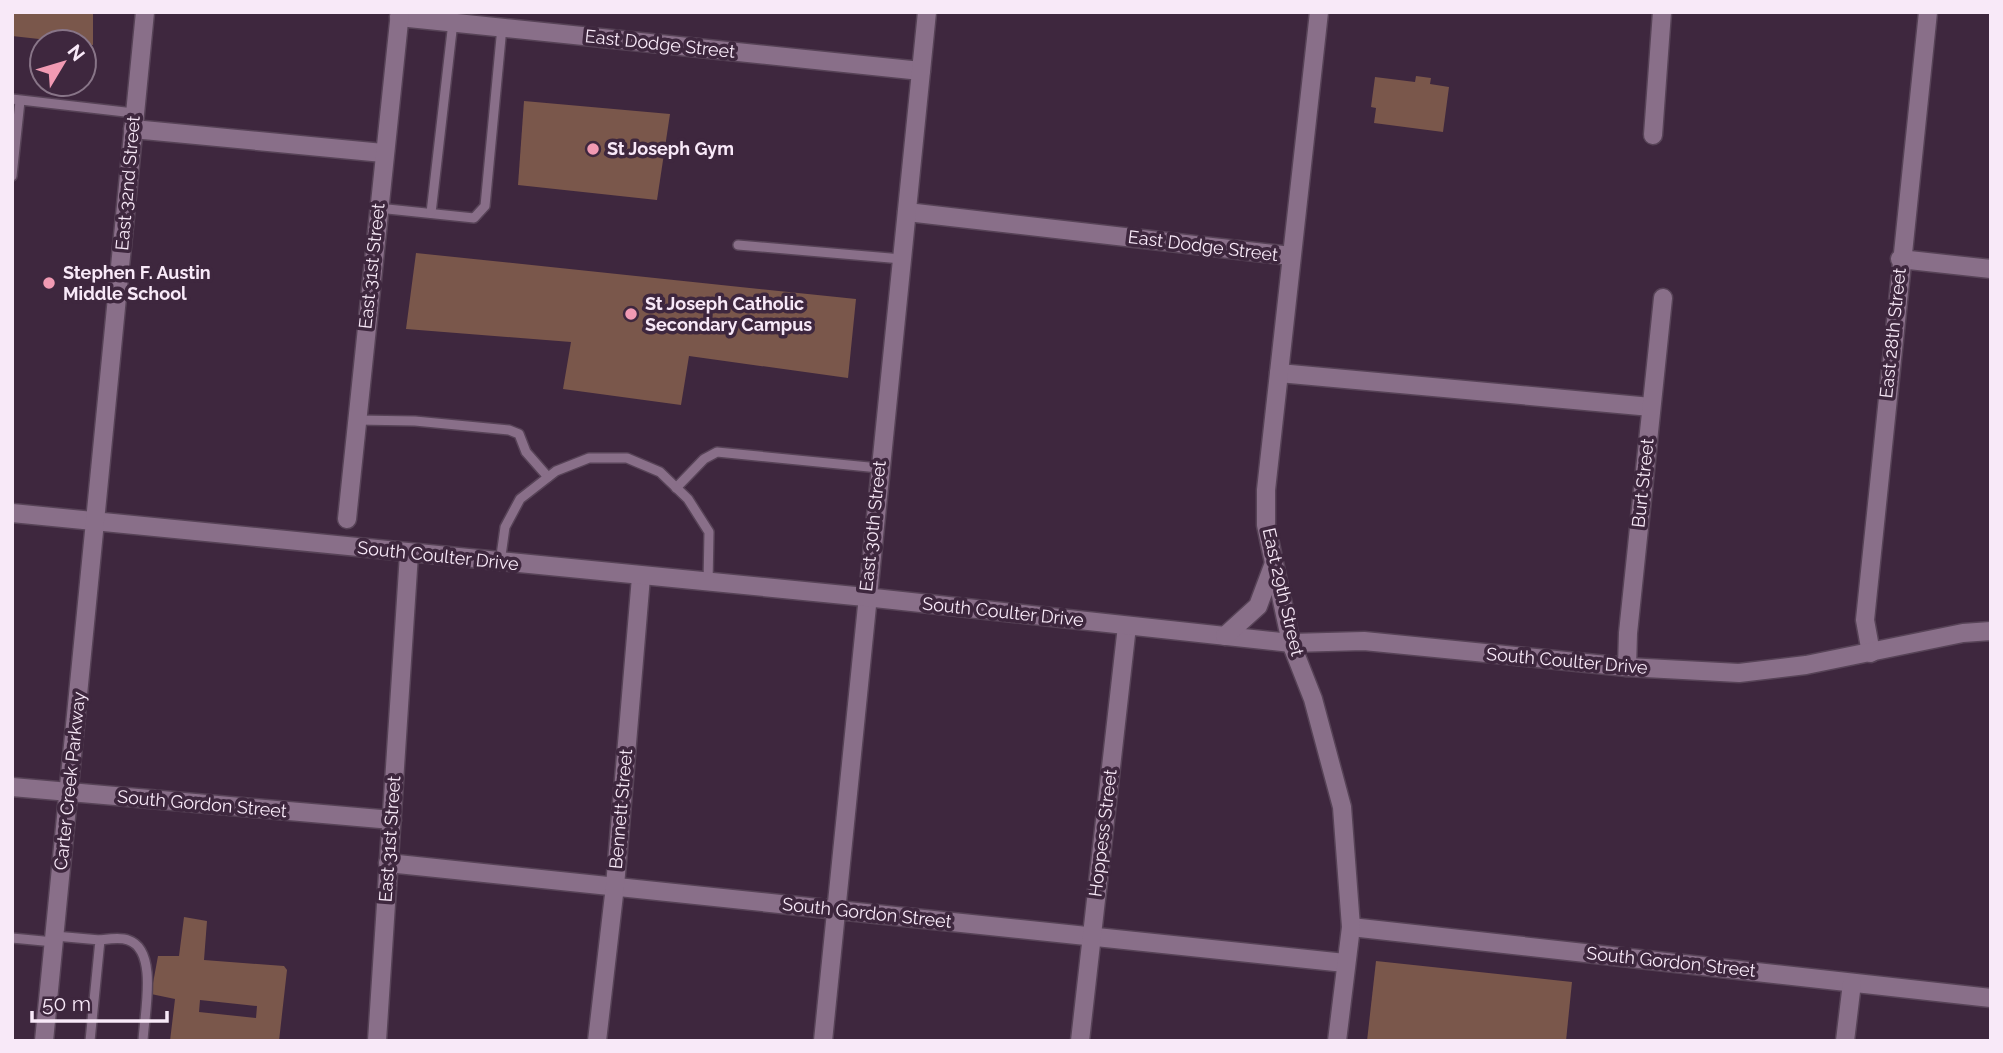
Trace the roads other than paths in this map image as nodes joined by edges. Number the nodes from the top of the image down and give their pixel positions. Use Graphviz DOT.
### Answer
graph roads {
  1 [pos="145,12"];
  2 [pos="927,12"];
  3 [pos="1319,12"];
  4 [pos="1662,12"];
  5 [pos="1928,12"];
  6 [pos="400,15"];
  7 [pos="453,22"];
  8 [pos="502,27"];
  9 [pos="921,71"];
  10 [pos="16,100"];
  11 [pos="134,121"];
  12 [pos="1653,135"];
  13 [pos="383,153"];
  14 [pos="12,176"];
  15 [pos="378,208"];
  16 [pos="907,212"];
  17 [pos="431,214"];
  18 [pos="738,245"];
  19 [pos="1291,256"];
  20 [pos="902,259"];
  21 [pos="1900,259"];
  22 [pos="1991,269"];
  23 [pos="1663,299"];
  24 [pos="1279,373"];
  25 [pos="1651,407"];
  26 [pos="356,420"];
  27 [pos="879,468"];
  28 [pos="548,477"];
  29 [pos="676,488"];
  30 [pos="12,513"];
  31 [pos="347,519"];
  32 [pos="96,521"];
  33 [pos="409,554"];
  34 [pos="500,563"];
  35 [pos="1273,566"];
  36 [pos="641,577"];
  37 [pos="708,583"];
  38 [pos="865,597"];
  39 [pos="1127,625"];
  40 [pos="1991,631"];
  41 [pos="1226,636"];
  42 [pos="1291,643"];
  43 [pos="1871,653"];
  44 [pos="1627,667"];
  45 [pos="12,788"];
  46 [pos="68,793"];
  47 [pos="392,820"];
  48 [pos="388,863"];
  49 [pos="615,886"];
  50 [pos="837,910"];
  51 [pos="1351,926"];
  52 [pos="12,938"];
  53 [pos="54,939"];
  54 [pos="1091,939"];
  55 [pos="100,940"];
  56 [pos="1345,963"];
  57 [pos="1853,983"];
  58 [pos="1991,998"];
  59 [pos="44,1041"];
  60 [pos="90,1041"];
  61 [pos="143,1041"];
  62 [pos="377,1041"];
  63 [pos="597,1041"];
  64 [pos="823,1041"];
  65 [pos="1080,1041"];
  66 [pos="1337,1041"];
  67 [pos="1845,1041"];
  1 -- 11 [label="street, East 32nd Street"];
  2 -- 9 [label="street, East 30th Street"];
  3 -- 19 [label="street, East 29th Street"];
  4 -- 12 [label="street"];
  5 -- 21 [label="street, East 28th Street"];
  6 -- 7 [label="street, East Dodge Street"];
  6 -- 13 [label="street, East 31st Street"];
  7 -- 8 [label="street, East Dodge Street"];
  7 -- 17 [label="lane"];
  8 -- 9 [label="street, East Dodge Street"];
  8 -- 17 [label="lane"];
  9 -- 16 [label="street, East 30th Street"];
  10 -- 11 [label="lane"];
  10 -- 14 [label="lane"];
  11 -- 13 [label="street"];
  11 -- 32 [label="street, East 32nd Street"];
  13 -- 15 [label="street, East 31st Street"];
  15 -- 17 [label="lane"];
  15 -- 26 [label="street, East 31st Street"];
  16 -- 19 [label="street, East Dodge Street"];
  16 -- 20 [label="street, East 30th Street"];
  18 -- 20 [label="lane"];
  19 -- 24 [label="street, East 29th Street"];
  20 -- 27 [label="street, East 30th Street"];
  21 -- 22 [label="street"];
  21 -- 43 [label="street, East 28th Street"];
  23 -- 25 [label="street, Burt Street"];
  24 -- 25 [label="street"];
  24 -- 35 [label="street, East 29th Street"];
  25 -- 44 [label="street, Burt Street"];
  26 -- 28 [label="lane"];
  26 -- 31 [label="street, East 31st Street"];
  27 -- 29 [label="lane"];
  27 -- 38 [label="street, East 30th Street"];
  28 -- 29 [label="lane"];
  28 -- 34 [label="lane"];
  29 -- 37 [label="lane"];
  30 -- 32 [label="street, South Coulter Drive"];
  32 -- 33 [label="street, South Coulter Drive"];
  32 -- 46 [label="street, Carter Creek Parkway"];
  33 -- 34 [label="street, South Coulter Drive"];
  33 -- 47 [label="street, East 31st Street"];
  34 -- 36 [label="street, South Coulter Drive"];
  35 -- 41 [label="street"];
  35 -- 42 [label="street, East 29th Street"];
  36 -- 37 [label="street, South Coulter Drive"];
  36 -- 49 [label="street, Bennett Street"];
  37 -- 38 [label="street, South Coulter Drive"];
  38 -- 39 [label="street, South Coulter Drive"];
  38 -- 50 [label="street, East 30th Street"];
  39 -- 41 [label="street, South Coulter Drive"];
  39 -- 54 [label="street, Hoppess Street"];
  40 -- 43 [label="street, South Coulter Drive"];
  41 -- 42 [label="street, South Coulter Drive"];
  42 -- 44 [label="street, South Coulter Drive"];
  42 -- 51 [label="street, East 29th Street"];
  43 -- 44 [label="street, South Coulter Drive"];
  45 -- 46 [label="street, South Gordon Street"];
  46 -- 47 [label="street, South Gordon Street"];
  46 -- 53 [label="street, Carter Creek Parkway"];
  47 -- 48 [label="street, East 31st Street"];
  48 -- 49 [label="street, South Gordon Street"];
  48 -- 62 [label="street, East 31st Street"];
  49 -- 50 [label="street, South Gordon Street"];
  49 -- 63 [label="street, Bennett Street"];
  50 -- 54 [label="street, South Gordon Street"];
  50 -- 64 [label="street, East 30th Street"];
  51 -- 56 [label="street, East 29th Street"];
  51 -- 57 [label="street, South Gordon Street"];
  52 -- 53 [label="lane"];
  53 -- 55 [label="lane"];
  53 -- 59 [label="street, Carter Creek Parkway"];
  54 -- 56 [label="street, South Gordon Street"];
  54 -- 65 [label="street, Hoppess Street"];
  55 -- 60 [label="lane"];
  55 -- 61 [label="lane"];
  56 -- 66 [label="street, East 29th Street"];
  57 -- 58 [label="street, South Gordon Street"];
  57 -- 67 [label="street"];
}
